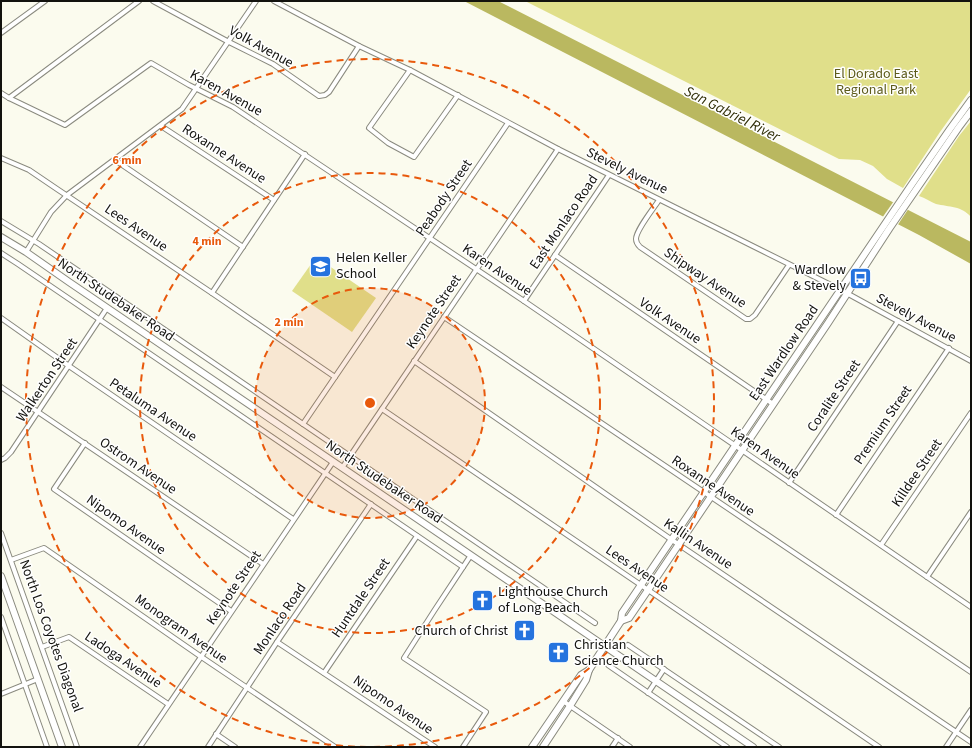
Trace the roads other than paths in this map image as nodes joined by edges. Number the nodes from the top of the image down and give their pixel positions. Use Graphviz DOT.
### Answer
graph roads {
  1 [pos="45,1"];
  2 [pos="139,1"];
  3 [pos="153,1"];
  4 [pos="256,1"];
  5 [pos="274,1"];
  6 [pos="1,33"];
  7 [pos="227,41"];
  8 [pos="359,46"];
  9 [pos="410,70"];
  10 [pos="196,88"];
  11 [pos="1,93"];
  12 [pos="458,95"];
  13 [pos="9,98"];
  14 [pos="971,100"];
  15 [pos="971,111"];
  16 [pos="508,123"];
  17 [pos="161,126"];
  18 [pos="558,149"];
  19 [pos="305,154"];
  20 [pos="1,158"];
  21 [pos="115,160"];
  22 [pos="609,175"];
  23 [pos="914,186"];
  24 [pos="67,195"];
  25 [pos="274,200"];
  26 [pos="659,200"];
  27 [pos="1,221"];
  28 [pos="887,227"];
  29 [pos="1,238"];
  30 [pos="430,238"];
  31 [pos="34,240"];
  32 [pos="243,247"];
  33 [pos="26,252"];
  34 [pos="1,253"];
  35 [pos="555,255"];
  36 [pos="789,265"];
  37 [pos="476,270"];
  38 [pos="841,290"];
  39 [pos="212,293"];
  40 [pos="847,294"];
  41 [pos="524,301"];
  42 [pos="107,308"];
  43 [pos="444,317"];
  44 [pos="1,318"];
  45 [pos="100,320"];
  46 [pos="898,321"];
  47 [pos="949,348"];
  48 [pos="414,361"];
  49 [pos="971,361"];
  50 [pos="69,366"];
  51 [pos="335,377"];
  52 [pos="1,387"];
  53 [pos="767,400"];
  54 [pos="774,404"];
  55 [pos="382,410"];
  56 [pos="38,412"];
  57 [pos="971,413"];
  58 [pos="303,424"];
  59 [pos="86,443"];
  60 [pos="736,445"];
  61 [pos="743,450"];
  62 [pos="350,456"];
  63 [pos="1,460"];
  64 [pos="333,462"];
  65 [pos="342,468"];
  66 [pos="325,473"];
  67 [pos="789,483"];
  68 [pos="704,493"];
  69 [pos="711,497"];
  70 [pos="371,504"];
  71 [pos="971,512"];
  72 [pos="836,515"];
  73 [pos="293,519"];
  74 [pos="1,533"];
  75 [pos="417,536"];
  76 [pos="672,540"];
  77 [pos="679,544"];
  78 [pos="881,545"];
  79 [pos="471,555"];
  80 [pos="11,560"];
  81 [pos="263,564"];
  82 [pos="463,567"];
  83 [pos="1,576"];
  84 [pos="927,577"];
  85 [pos="641,586"];
  86 [pos="648,590"];
  87 [pos="971,607"];
  88 [pos="232,611"];
  89 [pos="1,617"];
  90 [pos="621,621"];
  91 [pos="595,623"];
  92 [pos="6,631"];
  93 [pos="1,633"];
  94 [pos="278,642"];
  95 [pos="628,645"];
  96 [pos="604,646"];
  97 [pos="42,647"];
  98 [pos="200,656"];
  99 [pos="608,665"];
  100 [pos="664,669"];
  101 [pos="589,670"];
  102 [pos="971,672"];
  103 [pos="324,673"];
  104 [pos="38,679"];
  105 [pos="656,682"];
  106 [pos="24,684"];
  107 [pos="247,688"];
  108 [pos="648,693"];
  109 [pos="1,694"];
  110 [pos="563,701"];
  111 [pos="168,704"];
  112 [pos="570,706"];
  113 [pos="971,710"];
  114 [pos="956,732"];
  115 [pos="216,734"];
  116 [pos="618,738"];
  117 [pos="971,742"];
  118 [pos="46,747"];
  119 [pos="62,747"];
  120 [pos="77,747"];
  121 [pos="140,747"];
  122 [pos="208,747"];
  123 [pos="235,747"];
  124 [pos="335,747"];
  125 [pos="435,747"];
  126 [pos="463,747"];
  127 [pos="532,747"];
  128 [pos="543,747"];
  129 [pos="612,747"];
  130 [pos="630,747"];
  131 [pos="727,747"];
  132 [pos="753,747"];
  133 [pos="778,747"];
  134 [pos="880,747"];
  135 [pos="946,747"];
  1 -- 6 [label="street"];
  2 -- 13 [label="street"];
  3 -- 7 [label="street, Volk Avenue"];
  4 -- 7 [label="street"];
  5 -- 8 [label="street, Stevely Avenue"];
  7 -- 8 [label="street, Volk Avenue"];
  7 -- 10 [label="street"];
  8 -- 9 [label="street, Stevely Avenue"];
  9 -- 12 [label="street, Stevely Avenue"];
  9 -- 12 [label="street"];
  10 -- 13 [label="street, Karen Avenue"];
  10 -- 17 [label="street"];
  10 -- 19 [label="street, Karen Avenue"];
  11 -- 13 [label="street, Karen Avenue"];
  12 -- 16 [label="street, Stevely Avenue"];
  14 -- 23 [label="main road, East Wardlow Road"];
  15 -- 23 [label="main road, East Wardlow Road"];
  16 -- 18 [label="street, Stevely Avenue"];
  16 -- 30 [label="street, Peabody Street"];
  17 -- 21 [label="street"];
  17 -- 25 [label="street, Roxanne Avenue"];
  18 -- 22 [label="street, Stevely Avenue"];
  18 -- 37 [label="street, Keynote Street"];
  19 -- 25 [label="street"];
  19 -- 30 [label="street, Karen Avenue"];
  20 -- 24 [label="street, Lees Avenue"];
  21 -- 24 [label="street"];
  21 -- 32 [label="street"];
  22 -- 26 [label="street, Stevely Avenue"];
  22 -- 35 [label="street, East Monlaco Road"];
  23 -- 28 [label="main road, East Wardlow Road"];
  24 -- 31 [label="street"];
  24 -- 39 [label="street, Lees Avenue"];
  25 -- 32 [label="street"];
  26 -- 36 [label="street, Stevely Avenue"];
  26 -- 36 [label="street, Shipway Avenue"];
  27 -- 31 [label="street, North Studebaker Road"];
  28 -- 38 [label="main road, East Wardlow Road"];
  28 -- 40 [label="main road, East Wardlow Road"];
  29 -- 33 [label="main road, North Studebaker Road"];
  30 -- 37 [label="street, Karen Avenue"];
  30 -- 51 [label="street, Peabody Street"];
  31 -- 33 [label="street"];
  31 -- 58 [label="street, North Studebaker Road"];
  32 -- 39 [label="street"];
  33 -- 42 [label="main road, North Studebaker Road"];
  34 -- 45 [label="street, North Studebaker Road"];
  35 -- 41 [label="street, East Monlaco Road"];
  35 -- 53 [label="street, Volk Avenue"];
  36 -- 38 [label="street, Stevely Avenue"];
  37 -- 41 [label="street, Karen Avenue"];
  37 -- 43 [label="street, Keynote Street"];
  38 -- 40 [label="street, Stevely Avenue"];
  38 -- 53 [label="main road, East Wardlow Road"];
  39 -- 51 [label="street, Lees Avenue"];
  40 -- 46 [label="street, Stevely Avenue"];
  40 -- 54 [label="main road, East Wardlow Road"];
  41 -- 60 [label="street, Karen Avenue"];
  42 -- 45 [label="street, Walkerton Street"];
  42 -- 64 [label="main road, North Studebaker Road"];
  43 -- 48 [label="street, Keynote Street"];
  43 -- 68 [label="street, Roxanne Avenue"];
  44 -- 50 [label="street, Petaluma Avenue"];
  45 -- 50 [label="street, Walkerton Street"];
  45 -- 66 [label="street, North Studebaker Road"];
  46 -- 47 [label="street, Stevely Avenue"];
  46 -- 67 [label="street, Coralite Street"];
  47 -- 49 [label="street, Stevely Avenue"];
  47 -- 72 [label="street, Premium Street"];
  48 -- 55 [label="street, Keynote Street"];
  48 -- 76 [label="street, Kallin Avenue"];
  50 -- 56 [label="street, Walkerton Street"];
  50 -- 73 [label="street, Petaluma Avenue"];
  51 -- 58 [label="street, Peabody Street"];
  52 -- 56 [label="street, Ostrom Avenue"];
  53 -- 54 [label="street, Volk Avenue"];
  53 -- 60 [label="main road, East Wardlow Road"];
  54 -- 61 [label="main road, East Wardlow Road"];
  55 -- 62 [label="street, Keynote Street"];
  55 -- 85 [label="street, Lees Avenue"];
  56 -- 59 [label="street, Ostrom Avenue"];
  56 -- 63 [label="street, Walkerton Street"];
  57 -- 78 [label="street, Killdee Street"];
  58 -- 62 [label="street, North Studebaker Road"];
  59 -- 81 [label="street, Ostrom Avenue"];
  59 -- 88 [label="street, Nipomo Avenue"];
  60 -- 61 [label="street, Karen Avenue"];
  60 -- 68 [label="main road, East Wardlow Road"];
  61 -- 67 [label="street, Karen Avenue"];
  61 -- 69 [label="main road, East Wardlow Road"];
  62 -- 65 [label="street, Keynote Street"];
  62 -- 91 [label="street, North Studebaker Road"];
  64 -- 65 [label="main road, North Studebaker Road"];
  64 -- 66 [label="street, Keynote Street"];
  65 -- 79 [label="main road, North Studebaker Road"];
  66 -- 70 [label="street, North Studebaker Road"];
  66 -- 73 [label="street, Keynote Street"];
  67 -- 72 [label="street, Karen Avenue"];
  68 -- 69 [label="street, Roxanne Avenue"];
  68 -- 76 [label="main road, East Wardlow Road"];
  69 -- 77 [label="main road, East Wardlow Road"];
  69 -- 102 [label="street, Roxanne Avenue"];
  70 -- 75 [label="street, North Studebaker Road"];
  70 -- 94 [label="street, Monlaco Road"];
  71 -- 84 [label="street"];
  72 -- 78 [label="street, Karen Avenue"];
  73 -- 81 [label="street, Keynote Street"];
  74 -- 80 [label="street, North Los Coyotes Diagonal"];
  75 -- 82 [label="street, North Studebaker Road"];
  75 -- 103 [label="street, Huntdale Street"];
  76 -- 77 [label="street, Kallin Avenue"];
  76 -- 85 [label="main road, East Wardlow Road"];
  77 -- 86 [label="main road, East Wardlow Road"];
  77 -- 114 [label="street, Kallin Avenue"];
  78 -- 84 [label="street, Karen Avenue"];
  79 -- 82 [label="street"];
  79 -- 96 [label="main road, North Studebaker Road"];
  80 -- 97 [label="street, North Los Coyotes Diagonal"];
  80 -- 98 [label="street, Monogram Avenue"];
  81 -- 88 [label="street, Keynote Street"];
  82 -- 126 [label="street"];
  83 -- 104 [label="main road, North Los Coyotes Diagonal"];
  84 -- 87 [label="street, Karen Avenue"];
  85 -- 86 [label="street, Lees Avenue"];
  85 -- 90 [label="main road, East Wardlow Road"];
  86 -- 90 [label="main road, East Wardlow Road"];
  86 -- 134 [label="street, Lees Avenue"];
  88 -- 98 [label="street, Keynote Street"];
  89 -- 92 [label="street"];
  90 -- 96 [label="main road, East Wardlow Road"];
  92 -- 93 [label="street"];
  92 -- 106 [label="street"];
  94 -- 103 [label="street, Nipomo Avenue"];
  94 -- 107 [label="street, Monlaco Road"];
  95 -- 100 [label="street"];
  96 -- 101 [label="main road, East Wardlow Road"];
  96 -- 105 [label="main road, North Studebaker Road"];
  97 -- 111 [label="street, Ladoga Avenue"];
  97 -- 120 [label="street, North Los Coyotes Diagonal"];
  98 -- 107 [label="street, Monogram Avenue"];
  98 -- 111 [label="street, Keynote Street"];
  99 -- 108 [label="street"];
  100 -- 105 [label="street"];
  100 -- 133 [label="street"];
  101 -- 110 [label="main road, East Wardlow Road"];
  101 -- 112 [label="main road, East Wardlow Road"];
  103 -- 125 [label="street, Nipomo Avenue"];
  104 -- 106 [label="street"];
  104 -- 119 [label="main road, North Los Coyotes Diagonal"];
  105 -- 108 [label="street"];
  105 -- 132 [label="main road, North Studebaker Road"];
  106 -- 109 [label="street"];
  106 -- 118 [label="street"];
  107 -- 115 [label="street, Monlaco Road"];
  107 -- 124 [label="street, Monogram Avenue"];
  108 -- 131 [label="street"];
  110 -- 112 [label="street"];
  110 -- 127 [label="main road, East Wardlow Road"];
  111 -- 121 [label="street, Keynote Street"];
  112 -- 116 [label="street"];
  112 -- 128 [label="main road, East Wardlow Road"];
  113 -- 114 [label="street"];
  114 -- 117 [label="street, Kallin Avenue"];
  114 -- 135 [label="street"];
  115 -- 122 [label="street, Monlaco Road"];
  115 -- 123 [label="street"];
  116 -- 129 [label="street"];
  116 -- 130 [label="street"];
}
